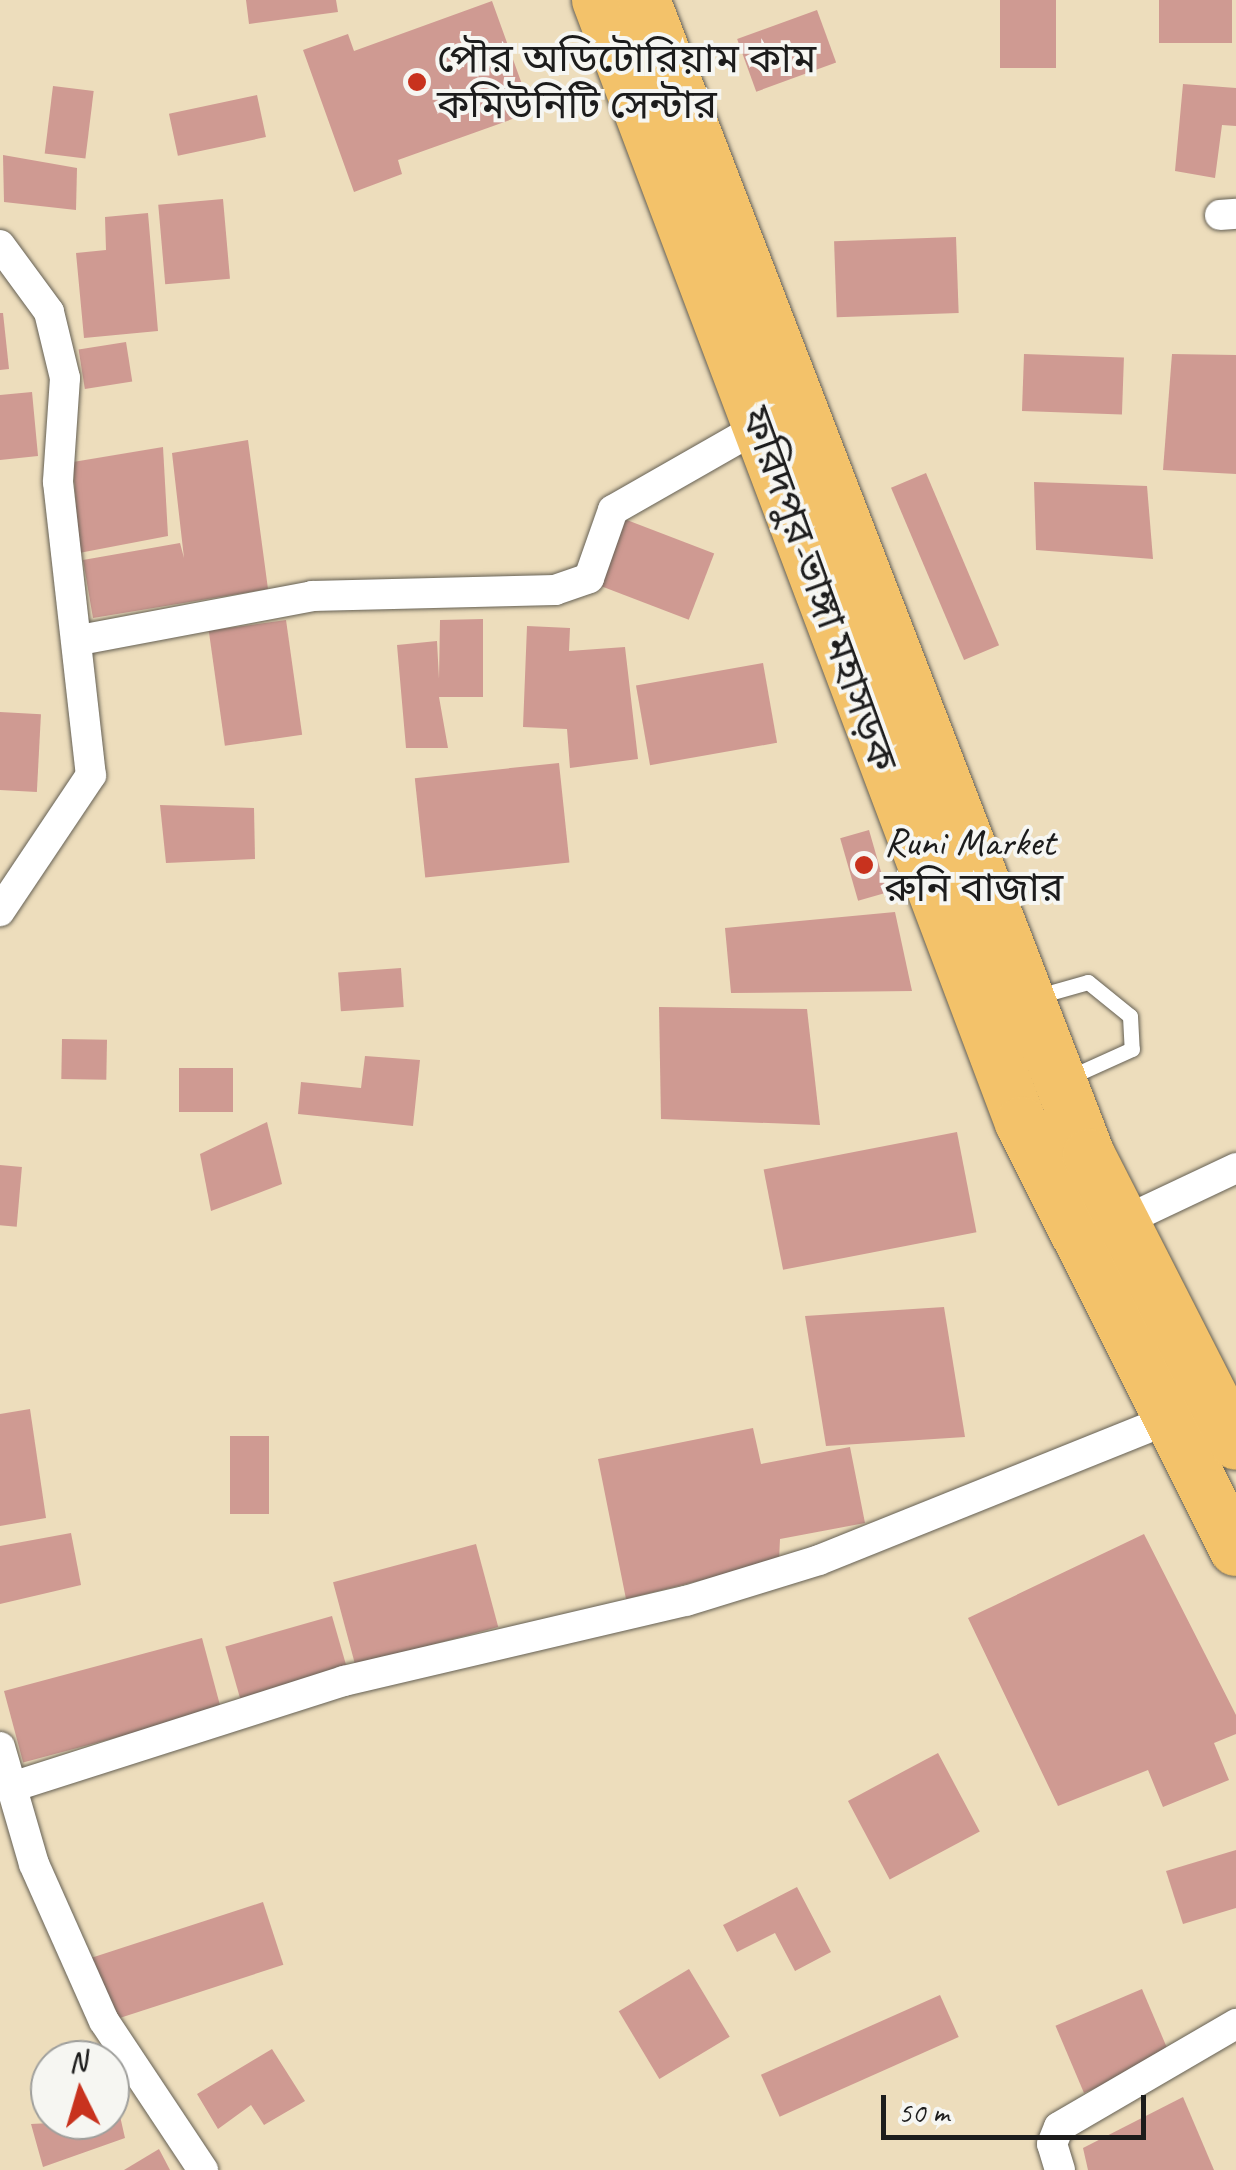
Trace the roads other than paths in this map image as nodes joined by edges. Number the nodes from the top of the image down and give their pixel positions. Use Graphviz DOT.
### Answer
graph roads {
  1 [pos="598,0"];
  2 [pos="644,0"];
  3 [pos="0,245"];
  4 [pos="777,416"];
  5 [pos="80,640"];
  6 [pos="0,911"];
  7 [pos="1002,931"];
  8 [pos="952,952"];
  9 [pos="1028,1000"];
  10 [pos="1065,1090"];
  11 [pos="1021,1123"];
  12 [pos="1236,1168"];
  13 [pos="1122,1222"];
  14 [pos="1206,1421"];
  15 [pos="1236,1550"];
  16 [pos="0,1747"];
  17 [pos="12,1787"];
  18 [pos="1236,2024"];
  19 [pos="203,2170"];
  20 [pos="1060,2170"];
  1 -- 4 [label="highway, ফরিদপুর-ভাঙ্গা মহাসড়ক"];
  2 -- 4 [label="highway, ফরিদপুর-ভাঙ্গা মহাসড়ক"];
  3 -- 5 [label="street"];
  4 -- 5 [label="street"];
  4 -- 7 [label="highway, ফরিদপুর-ভাঙ্গা মহাসড়ক"];
  4 -- 8 [label="highway, ফরিদপুর-ভাঙ্গা মহাসড়ক"];
  5 -- 6 [label="street"];
  7 -- 8 [label="highway"];
  7 -- 9 [label="highway, ফরিদপুর-ভাঙ্গা মহাসড়ক"];
  8 -- 11 [label="highway, ফরিদপুর-ভাঙ্গা মহাসড়ক"];
  9 -- 10 [label="highway, ফরিদপুর-ভাঙ্গা মহাসড়ক"];
  9 -- 10 [label="lane"];
  10 -- 11 [label="highway"];
  10 -- 13 [label="highway, ফরিদপুর-ভাঙ্গা মহাসড়ক"];
  11 -- 14 [label="highway, ফরিদপুর-ভাঙ্গা মহাসড়ক"];
  12 -- 13 [label="street"];
  13 -- 14 [label="highway, ফরিদপুর-ভাঙ্গা মহাসড়ক"];
  14 -- 15 [label="highway, ফরিদপুর-ভাঙ্গা মহাসড়ক"];
  14 -- 17 [label="street"];
  16 -- 17 [label="street"];
  17 -- 19 [label="street"];
  18 -- 20 [label="street"];
}
